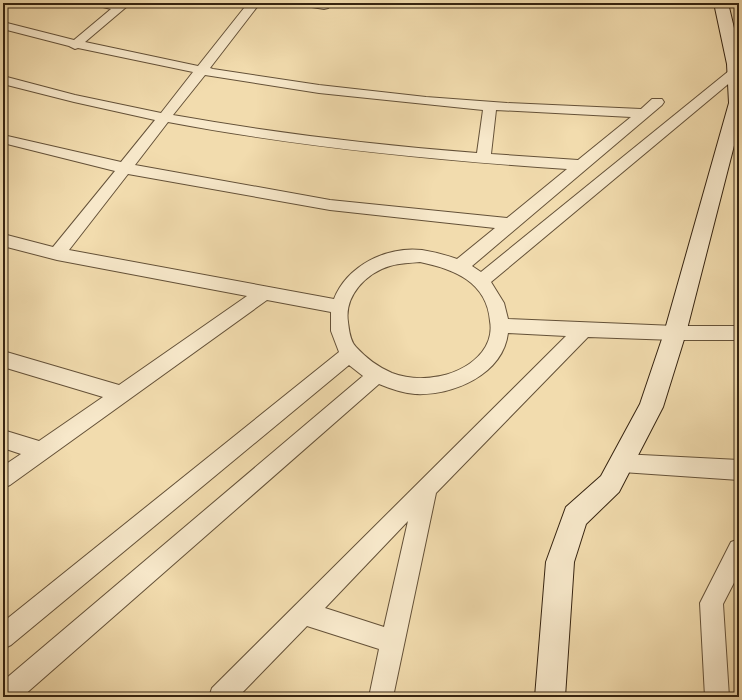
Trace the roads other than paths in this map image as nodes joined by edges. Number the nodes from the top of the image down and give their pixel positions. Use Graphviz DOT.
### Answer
graph roads {
  1 [pos="99,3"];
  2 [pos="254,3"];
  3 [pos="304,3"];
  4 [pos="721,3"];
  5 [pos="122,5"];
  6 [pos="324,6"];
  7 [pos="3,25"];
  8 [pos="735,37"];
  9 [pos="76,45"];
  10 [pos="201,70"];
  11 [pos="737,70"];
  12 [pos="3,80"];
  13 [pos="657,102"];
  14 [pos="490,106"];
  15 [pos="644,113"];
  16 [pos="163,119"];
  17 [pos="3,140"];
  18 [pos="483,159"];
  19 [pos="582,165"];
  20 [pos="124,168"];
  21 [pos="510,224"];
  22 [pos="3,240"];
  23 [pos="57,254"];
  24 [pos="459,267"];
  25 [pos="480,282"];
  26 [pos="264,293"];
  27 [pos="340,308"];
  28 [pos="500,326"];
  29 [pos="584,330"];
  30 [pos="675,333"];
  31 [pos="739,333"];
  32 [pos="351,353"];
  33 [pos="3,359"];
  34 [pos="377,375"];
  35 [pos="121,394"];
  36 [pos="3,439"];
  37 [pos="41,451"];
  38 [pos="622,463"];
  39 [pos="739,470"];
  40 [pos="3,478"];
  41 [pos="426,490"];
  42 [pos="737,557"];
  43 [pos="304,613"];
  44 [pos="3,637"];
  45 [pos="393,642"];
  46 [pos="3,697"];
  47 [pos="221,697"];
  48 [pos="381,697"];
  49 [pos="550,697"];
  50 [pos="717,697"];
  1 -- 5 [label="street"];
  2 -- 10 [label="street"];
  3 -- 6 [label="street"];
  4 -- 8 [label="street"];
  5 -- 9 [label="street"];
  7 -- 9 [label="street"];
  8 -- 11 [label="street"];
  9 -- 10 [label="street"];
  10 -- 14 [label="street"];
  10 -- 16 [label="street"];
  11 -- 25 [label="street"];
  11 -- 30 [label="street"];
  12 -- 16 [label="street"];
  13 -- 15 [label="street"];
  14 -- 15 [label="street"];
  14 -- 18 [label="street"];
  15 -- 19 [label="street"];
  16 -- 18 [label="street"];
  16 -- 20 [label="street"];
  17 -- 20 [label="street"];
  18 -- 19 [label="street"];
  19 -- 21 [label="street"];
  20 -- 21 [label="street"];
  20 -- 23 [label="street"];
  21 -- 24 [label="street"];
  22 -- 23 [label="street"];
  23 -- 26 [label="street"];
  24 -- 25 [label="street"];
  24 -- 27 [label="street"];
  25 -- 28 [label="street"];
  26 -- 27 [label="street"];
  26 -- 35 [label="street"];
  27 -- 32 [label="street"];
  28 -- 29 [label="street"];
  28 -- 34 [label="street"];
  29 -- 30 [label="street"];
  29 -- 41 [label="street"];
  30 -- 31 [label="street"];
  30 -- 38 [label="street"];
  32 -- 34 [label="street"];
  32 -- 44 [label="street"];
  33 -- 35 [label="street"];
  34 -- 46 [label="street"];
  35 -- 37 [label="street"];
  36 -- 37 [label="street"];
  37 -- 40 [label="street"];
  38 -- 39 [label="street"];
  38 -- 49 [label="street"];
  41 -- 43 [label="street"];
  41 -- 45 [label="street"];
  42 -- 50 [label="street"];
  43 -- 45 [label="street"];
  43 -- 47 [label="street"];
  45 -- 48 [label="street"];
}
